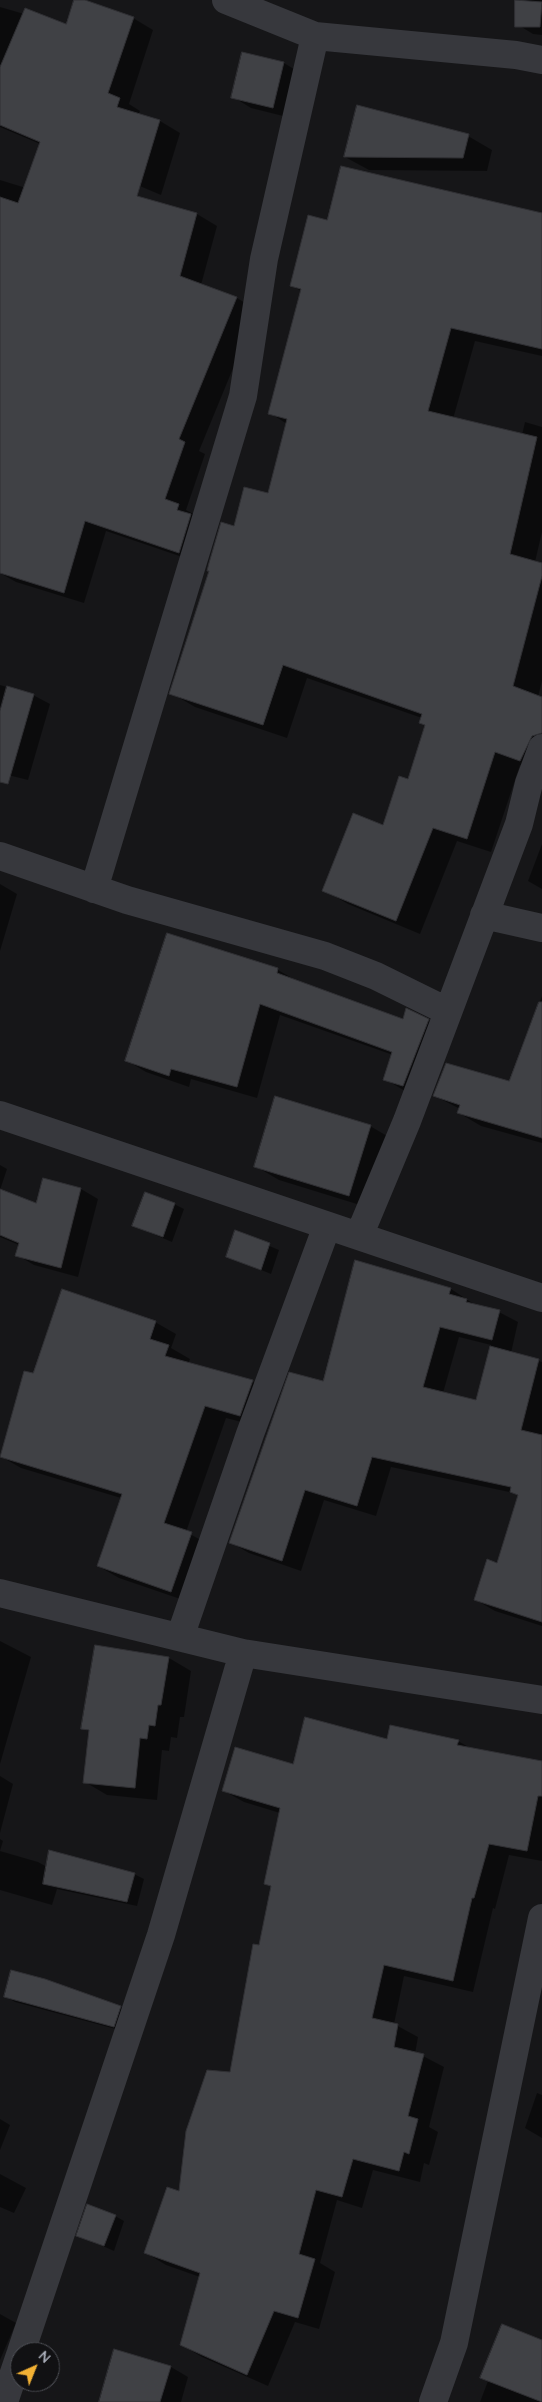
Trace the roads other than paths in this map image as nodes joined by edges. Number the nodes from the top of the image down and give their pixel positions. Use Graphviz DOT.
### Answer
graph roads {
  1 [pos="226,0"];
  2 [pos="315,36"];
  3 [pos="542,60"];
  4 [pos="542,748"];
  5 [pos="0,856"];
  6 [pos="94,889"];
  7 [pos="484,915"];
  8 [pos="542,928"];
  9 [pos="447,1011"];
  10 [pos="0,1115"];
  11 [pos="327,1226"];
  12 [pos="359,1236"];
  13 [pos="542,1298"];
  14 [pos="0,1593"];
  15 [pos="180,1637"];
  16 [pos="243,1653"];
  17 [pos="542,1700"];
  18 [pos="542,1918"];
  19 [pos="25,2342"];
  20 [pos="10,2385"];
  21 [pos="4,2402"];
  22 [pos="433,2402"];
  1 -- 2 [label="street"];
  2 -- 3 [label="street"];
  2 -- 6 [label="street"];
  4 -- 7 [label="street"];
  5 -- 6 [label="street"];
  6 -- 9 [label="street"];
  7 -- 8 [label="street"];
  7 -- 9 [label="street"];
  9 -- 12 [label="street"];
  10 -- 11 [label="street"];
  11 -- 12 [label="street"];
  11 -- 15 [label="street"];
  12 -- 13 [label="street"];
  14 -- 15 [label="street"];
  15 -- 16 [label="street"];
  16 -- 17 [label="street"];
  16 -- 19 [label="street"];
  18 -- 22 [label="street"];
  20 -- 21 [label="street"];
}
